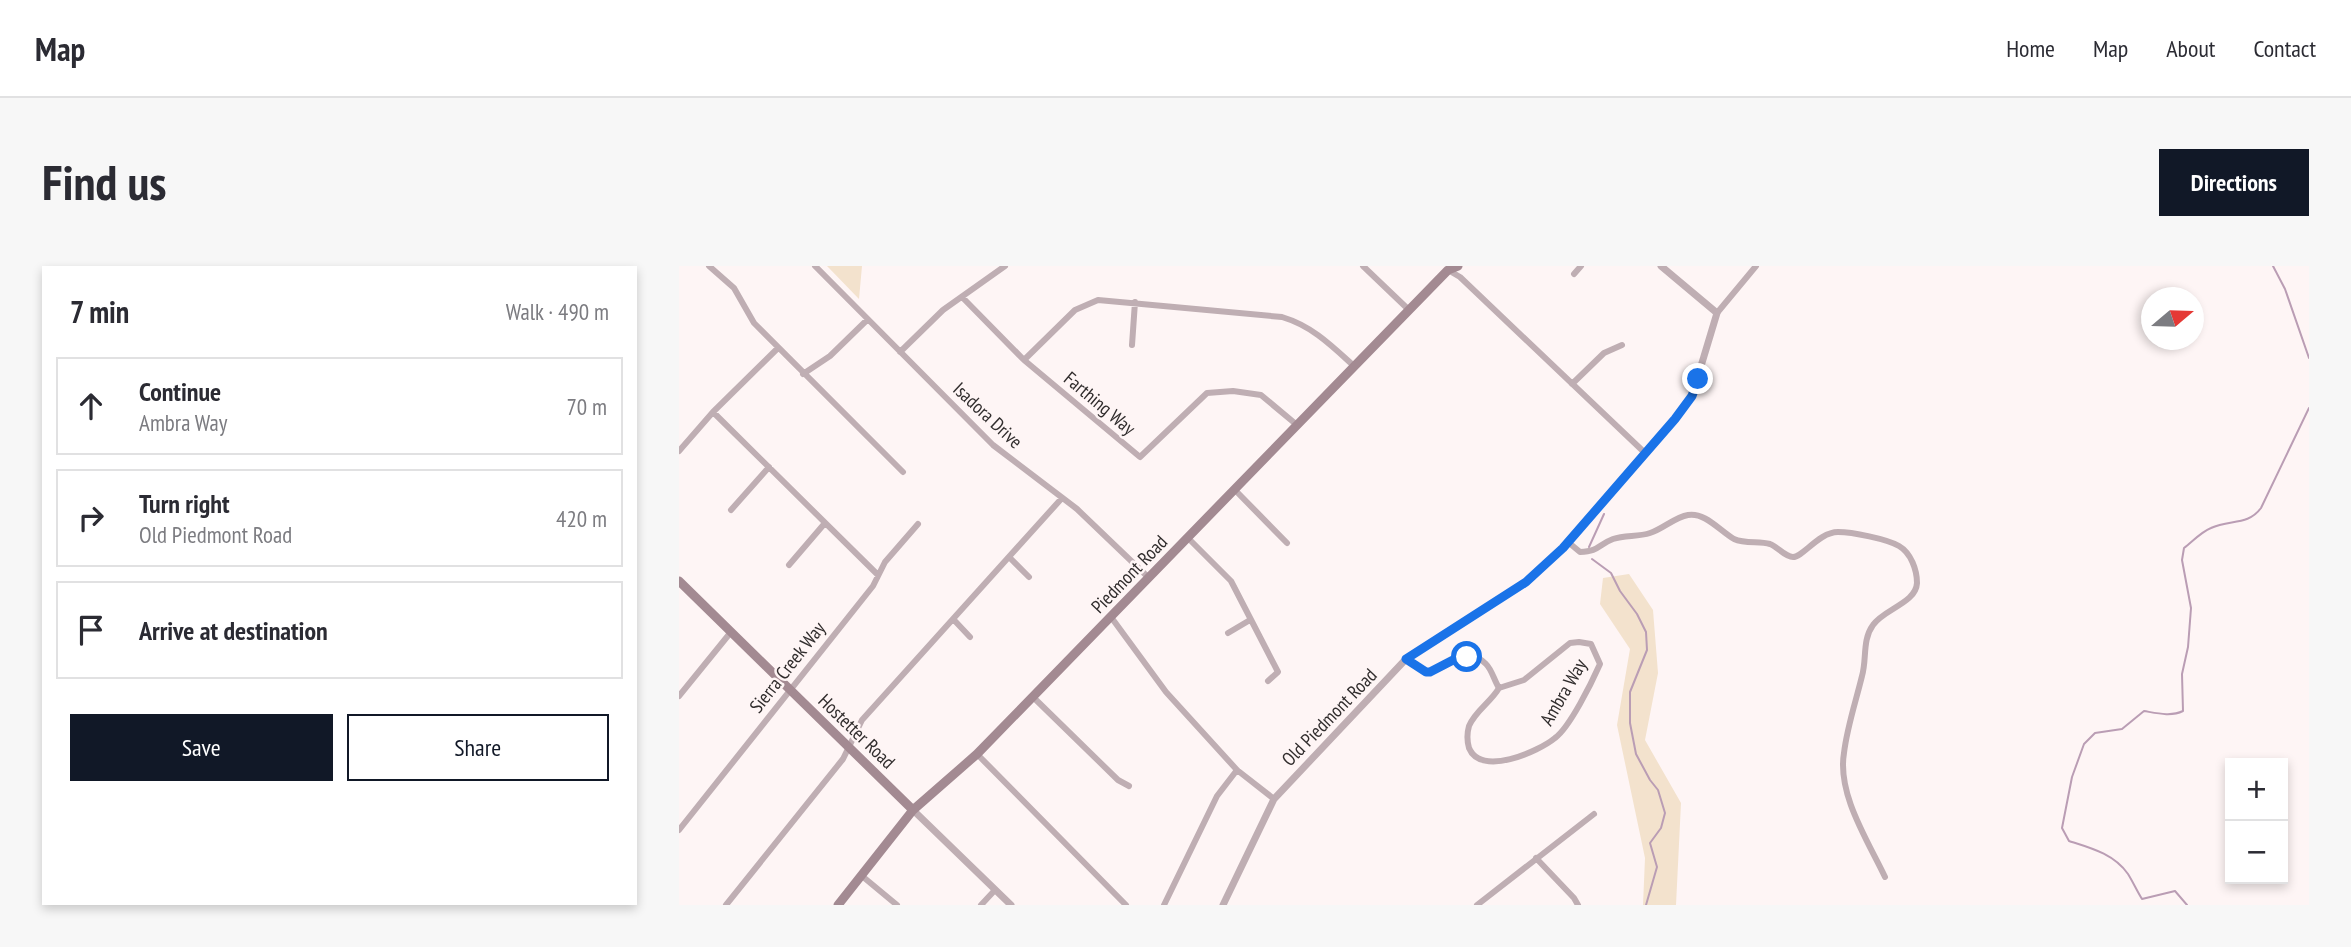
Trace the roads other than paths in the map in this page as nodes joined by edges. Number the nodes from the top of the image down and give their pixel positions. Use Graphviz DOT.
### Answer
graph roads {
  1 [pos="709,266"];
  2 [pos="815,266"];
  3 [pos="1005,266"];
  4 [pos="1363,266"];
  5 [pos="1458,266"];
  6 [pos="1581,266"];
  7 [pos="1661,266"];
  8 [pos="1756,266"];
  9 [pos="1448,268"];
  10 [pos="1372,269"];
  11 [pos="1574,274"];
  12 [pos="962,297"];
  13 [pos="1135,302"];
  14 [pos="1409,310"];
  15 [pos="1717,313"];
  16 [pos="867,320"];
  17 [pos="1132,345"];
  18 [pos="1622,345"];
  19 [pos="778,348"];
  20 [pos="900,352"];
  21 [pos="1024,360"];
  22 [pos="1354,366"];
  23 [pos="803,373"];
  24 [pos="1572,384"];
  25 [pos="713,412"];
  26 [pos="1297,425"];
  27 [pos="679,451"];
  28 [pos="1644,452"];
  29 [pos="769,467"];
  30 [pos="903,472"];
  31 [pos="1235,490"];
  32 [pos="1062,498"];
  33 [pos="731,510"];
  34 [pos="825,523"];
  35 [pos="918,524"];
  36 [pos="1188,538"];
  37 [pos="1287,542"];
  38 [pos="1568,542"];
  39 [pos="1009,557"];
  40 [pos="789,565"];
  41 [pos="878,575"];
  42 [pos="1029,577"];
  43 [pos="1149,578"];
  44 [pos="679,581"];
  45 [pos="1111,617"];
  46 [pos="954,620"];
  47 [pos="1250,620"];
  48 [pos="731,632"];
  49 [pos="1228,633"];
  50 [pos="970,637"];
  51 [pos="1406,659"];
  52 [pos="1268,681"];
  53 [pos="1499,688"];
  54 [pos="789,689"];
  55 [pos="679,696"];
  56 [pos="1033,697"];
  57 [pos="848,748"];
  58 [pos="977,754"];
  59 [pos="1237,770"];
  60 [pos="1129,786"];
  61 [pos="1273,799"];
  62 [pos="913,810"];
  63 [pos="1594,814"];
  64 [pos="679,830"];
  65 [pos="1536,858"];
  66 [pos="862,876"];
  67 [pos="1885,877"];
  68 [pos="995,890"];
  69 [pos="726,905"];
  70 [pos="838,905"];
  71 [pos="897,905"];
  72 [pos="981,905"];
  73 [pos="1011,905"];
  74 [pos="1126,905"];
  75 [pos="1164,905"];
  76 [pos="1223,905"];
  77 [pos="1477,905"];
  78 [pos="1578,905"];
  1 -- 19 [label="street"];
  2 -- 16 [label="street, Isadora Drive"];
  3 -- 12 [label="street"];
  4 -- 10 [label="street"];
  5 -- 9 [label="main road, Piedmont Road"];
  6 -- 11 [label="street"];
  7 -- 15 [label="street"];
  8 -- 15 [label="street, Old Piedmont Road"];
  9 -- 14 [label="main road, Piedmont Road"];
  9 -- 24 [label="street"];
  10 -- 14 [label="street"];
  12 -- 20 [label="street"];
  12 -- 21 [label="street, Farthing Way"];
  13 -- 17 [label="street"];
  13 -- 21 [label="street"];
  13 -- 22 [label="street"];
  14 -- 22 [label="main road, Piedmont Road"];
  15 -- 28 [label="street, Old Piedmont Road"];
  16 -- 20 [label="street, Isadora Drive"];
  16 -- 23 [label="street"];
  18 -- 24 [label="street"];
  19 -- 23 [label="street"];
  19 -- 25 [label="street"];
  20 -- 32 [label="street, Isadora Drive"];
  21 -- 26 [label="street, Farthing Way"];
  22 -- 26 [label="main road, Piedmont Road"];
  23 -- 30 [label="street"];
  24 -- 28 [label="street"];
  25 -- 27 [label="street"];
  25 -- 29 [label="street"];
  26 -- 31 [label="main road, Piedmont Road"];
  28 -- 38 [label="street, Old Piedmont Road"];
  29 -- 33 [label="street"];
  29 -- 34 [label="street"];
  31 -- 36 [label="main road, Piedmont Road"];
  31 -- 37 [label="street"];
  32 -- 39 [label="street"];
  32 -- 43 [label="street, Isadora Drive"];
  34 -- 40 [label="street"];
  34 -- 41 [label="street"];
  35 -- 41 [label="street, Sierra Creek Way"];
  36 -- 43 [label="main road, Piedmont Road"];
  36 -- 47 [label="street"];
  38 -- 51 [label="street, Old Piedmont Road"];
  38 -- 67 [label="street"];
  39 -- 42 [label="street"];
  39 -- 46 [label="street"];
  41 -- 54 [label="street, Sierra Creek Way"];
  43 -- 45 [label="main road, Piedmont Road"];
  44 -- 48 [label="main road, Hostetter Road"];
  45 -- 56 [label="main road, Piedmont Road"];
  45 -- 59 [label="street"];
  46 -- 50 [label="street"];
  46 -- 57 [label="street"];
  47 -- 49 [label="street"];
  47 -- 52 [label="street"];
  48 -- 54 [label="main road, Hostetter Road"];
  48 -- 55 [label="street"];
  51 -- 53 [label="street"];
  51 -- 61 [label="street, Old Piedmont Road"];
  53 -- 53 [label="street, Ambra Way"];
  54 -- 57 [label="main road, Hostetter Road"];
  54 -- 64 [label="street, Sierra Creek Way"];
  56 -- 58 [label="main road, Piedmont Road"];
  56 -- 60 [label="street"];
  57 -- 62 [label="main road, Hostetter Road"];
  57 -- 69 [label="street"];
  58 -- 62 [label="main road, Piedmont Road"];
  58 -- 74 [label="street"];
  59 -- 61 [label="street"];
  59 -- 75 [label="street"];
  61 -- 76 [label="street, Old Piedmont Road"];
  62 -- 66 [label="main road, Piedmont Road"];
  62 -- 68 [label="street, Hostetter Road"];
  63 -- 65 [label="street"];
  65 -- 77 [label="street"];
  65 -- 78 [label="street"];
  66 -- 70 [label="main road, Piedmont Road"];
  66 -- 71 [label="street"];
  68 -- 72 [label="street"];
  68 -- 73 [label="street, Hostetter Road"];
}
